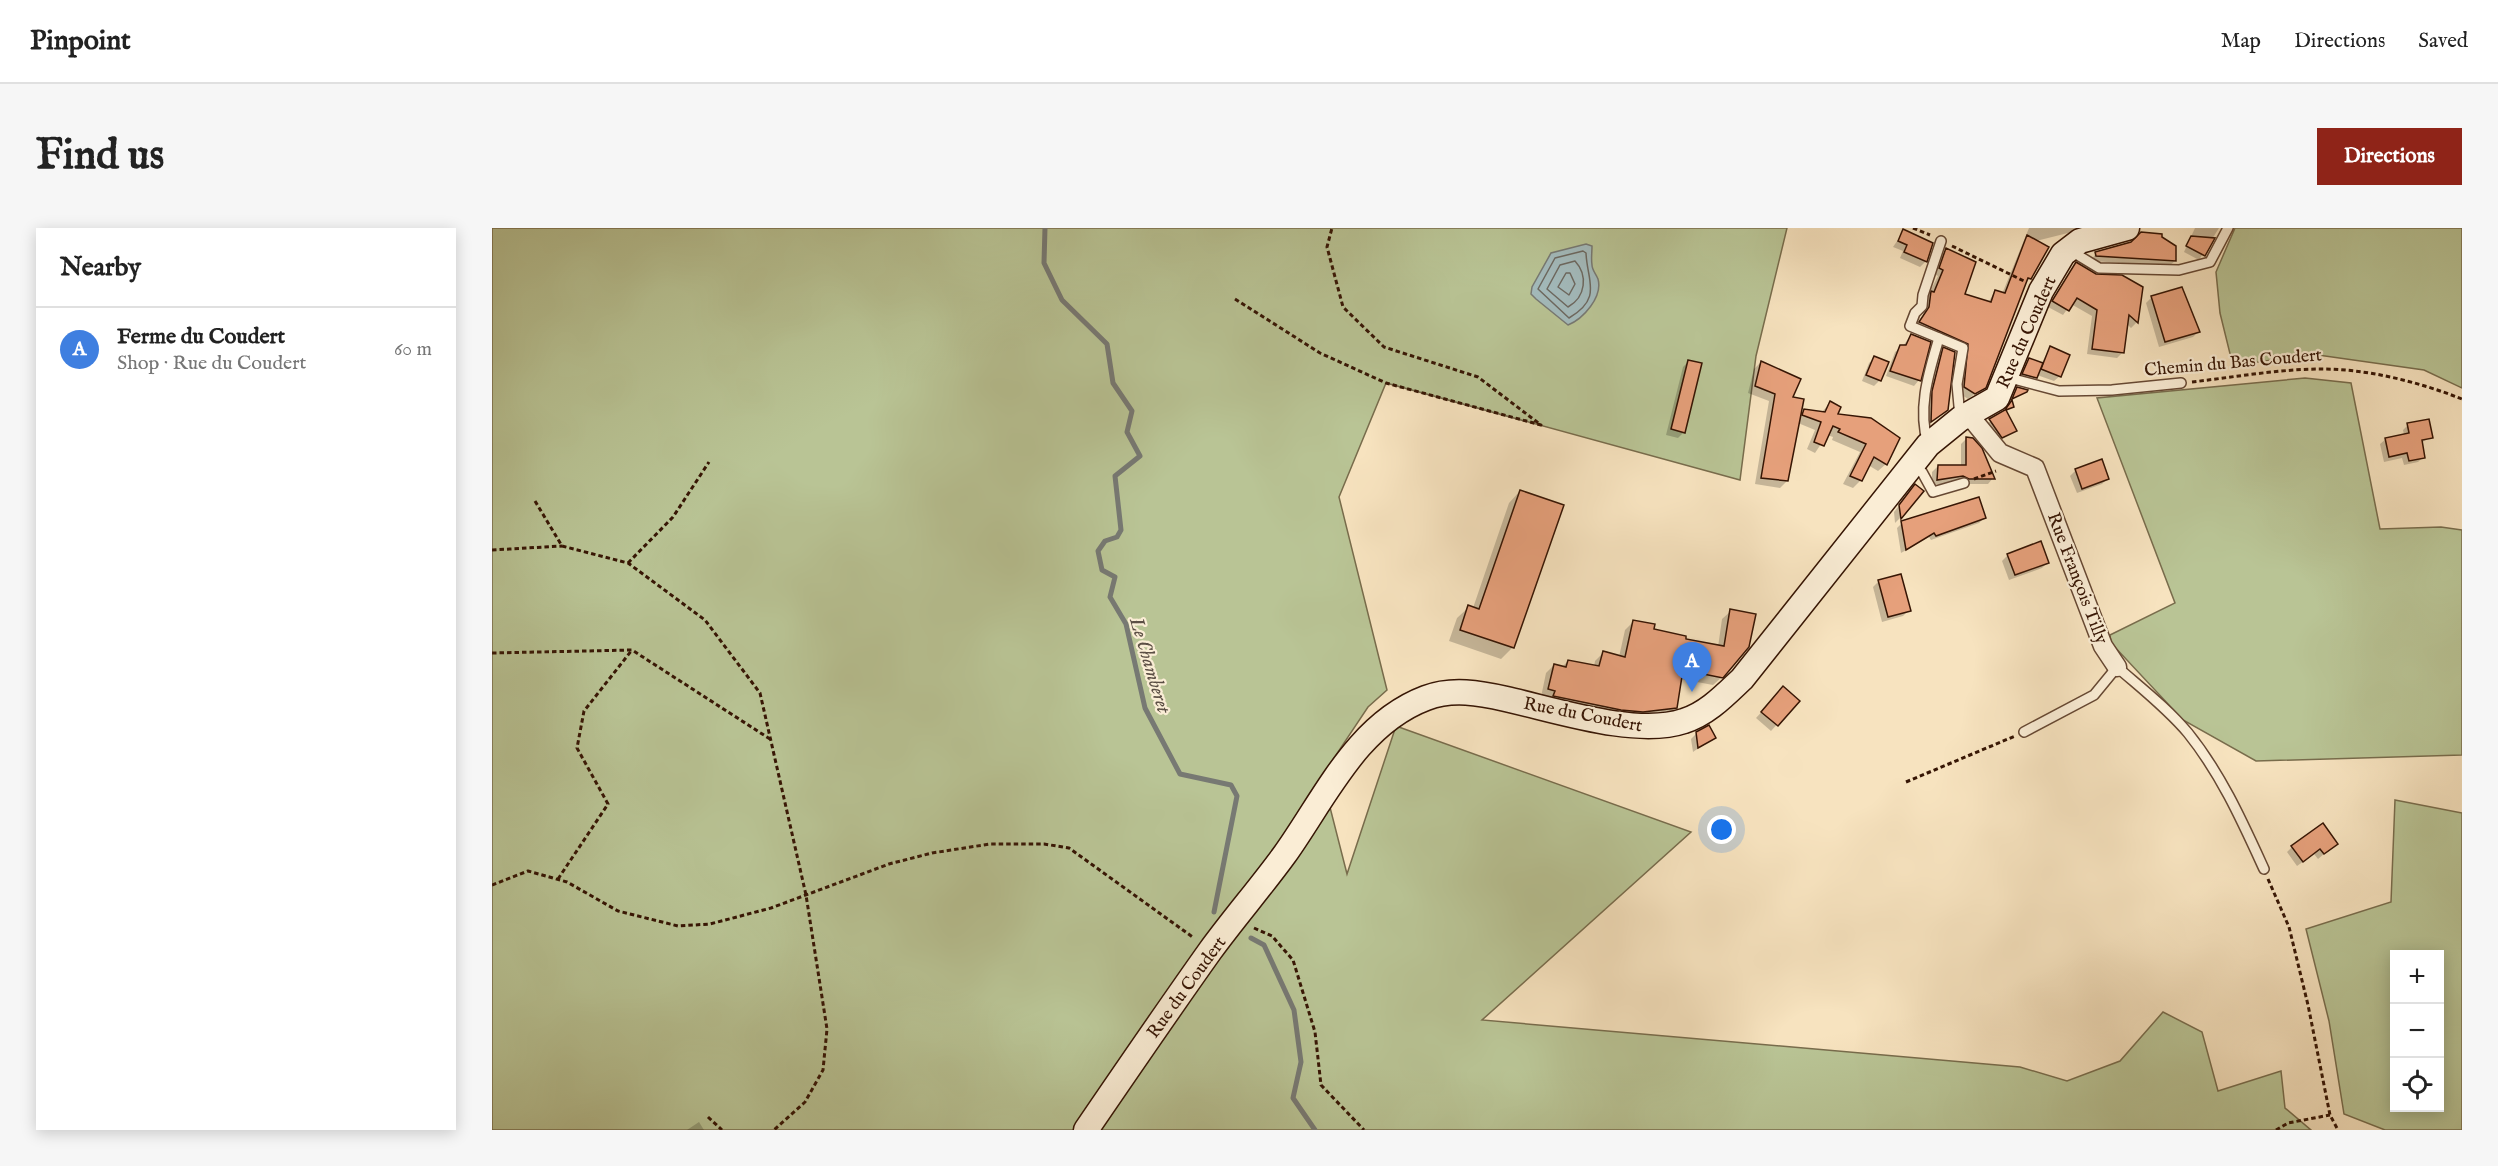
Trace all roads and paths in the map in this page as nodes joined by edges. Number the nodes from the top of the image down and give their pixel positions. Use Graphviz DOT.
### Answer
graph roads {
  1 [pos="1332,228"];
  2 [pos="1913,228"];
  3 [pos="2127,228"];
  4 [pos="2228,228"];
  5 [pos="1941,241"];
  6 [pos="2069,250"];
  7 [pos="2043,289"];
  8 [pos="1235,300"];
  9 [pos="1939,338"];
  10 [pos="2006,377"];
  11 [pos="2181,383"];
  12 [pos="2462,399"];
  13 [pos="1964,417"];
  14 [pos="1928,445"];
  15 [pos="709,462"];
  16 [pos="1913,464"];
  17 [pos="1996,471"];
  18 [pos="1964,483"];
  19 [pos="535,501"];
  20 [pos="562,546"];
  21 [pos="492,550"];
  22 [pos="628,563"];
  23 [pos="632,650"];
  24 [pos="492,653"];
  25 [pos="2117,667"];
  26 [pos="2024,732"];
  27 [pos="771,739"];
  28 [pos="1906,782"];
  29 [pos="2264,868"];
  30 [pos="558,880"];
  31 [pos="492,885"];
  32 [pos="806,895"];
  33 [pos="1236,920"];
  34 [pos="1211,949"];
  35 [pos="2331,1115"];
  36 [pos="708,1117"];
  37 [pos="722,1130"];
  38 [pos="774,1130"];
  39 [pos="1086,1130"];
  40 [pos="1364,1130"];
  41 [pos="2276,1130"];
  42 [pos="2338,1130"];
  1 -- 8 [label="path"];
  2 -- 5 [label="path"];
  3 -- 6 [label="street, Rue du Coudert"];
  4 -- 6 [label="lane"];
  5 -- 7 [label="path"];
  5 -- 9 [label="lane"];
  6 -- 7 [label="street, Rue du Coudert"];
  7 -- 10 [label="street, Rue du Coudert"];
  9 -- 13 [label="lane"];
  9 -- 14 [label="lane"];
  10 -- 11 [label="lane, Chemin du Bas Coudert"];
  10 -- 13 [label="street, Rue du Coudert"];
  11 -- 12 [label="path, Chemin du Bas Coudert"];
  13 -- 14 [label="street, Rue du Coudert"];
  13 -- 25 [label="street, Rue François Tilly"];
  14 -- 16 [label="street, Rue du Coudert"];
  15 -- 22 [label="path"];
  16 -- 18 [label="lane"];
  16 -- 33 [label="street, Rue du Coudert"];
  17 -- 18 [label="path"];
  19 -- 20 [label="path"];
  20 -- 21 [label="path"];
  20 -- 22 [label="path"];
  22 -- 27 [label="path"];
  23 -- 24 [label="path"];
  23 -- 27 [label="path"];
  23 -- 30 [label="path"];
  25 -- 26 [label="lane"];
  25 -- 29 [label="lane, Rue François Tilly"];
  26 -- 28 [label="path"];
  27 -- 32 [label="path"];
  29 -- 35 [label="path"];
  30 -- 31 [label="path"];
  30 -- 32 [label="path"];
  32 -- 34 [label="path"];
  32 -- 38 [label="path"];
  33 -- 34 [label="street, Rue du Coudert"];
  33 -- 40 [label="path"];
  34 -- 39 [label="street, Rue du Coudert"];
  35 -- 41 [label="path"];
  35 -- 42 [label="path"];
  36 -- 37 [label="path"];
}
